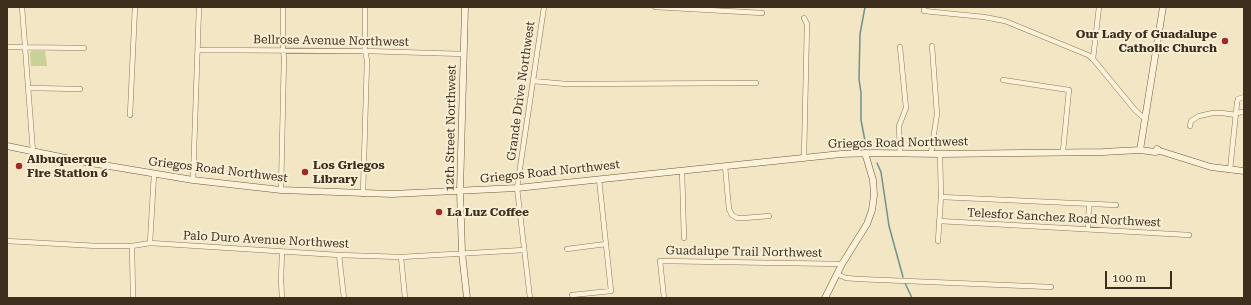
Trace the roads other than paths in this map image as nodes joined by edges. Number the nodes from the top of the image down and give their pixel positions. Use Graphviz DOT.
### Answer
graph roads {
  1 [pos="22,7"];
  2 [pos="135,7"];
  3 [pos="199,7"];
  4 [pos="283,7"];
  5 [pos="365,7"];
  6 [pos="465,7"];
  7 [pos="544,7"];
  8 [pos="655,7"];
  9 [pos="924,7"];
  10 [pos="1099,7"];
  11 [pos="1163,7"];
  12 [pos="762,13"];
  13 [pos="804,18"];
  14 [pos="932,46"];
  15 [pos="7,47"];
  16 [pos="25,47"];
  17 [pos="900,47"];
  18 [pos="84,48"];
  19 [pos="198,50"];
  20 [pos="283,50"];
  21 [pos="365,51"];
  22 [pos="464,54"];
  23 [pos="1093,59"];
  24 [pos="1003,80"];
  25 [pos="533,82"];
  26 [pos="756,83"];
  27 [pos="29,88"];
  28 [pos="80,89"];
  29 [pos="1244,97"];
  30 [pos="1244,112"];
  31 [pos="1236,114"];
  32 [pos="130,115"];
  33 [pos="1145,119"];
  34 [pos="1190,126"];
  35 [pos="7,146"];
  36 [pos="1141,148"];
  37 [pos="1063,151"];
  38 [pos="33,152"];
  39 [pos="865,153"];
  40 [pos="900,153"];
  41 [pos="931,153"];
  42 [pos="940,154"];
  43 [pos="804,157"];
  44 [pos="725,166"];
  45 [pos="682,170"];
  46 [pos="1230,170"];
  47 [pos="1244,171"];
  48 [pos="154,174"];
  49 [pos="600,179"];
  50 [pos="193,180"];
  51 [pos="517,188"];
  52 [pos="281,190"];
  53 [pos="460,192"];
  54 [pos="363,194"];
  55 [pos="940,197"];
  56 [pos="1089,204"];
  57 [pos="1116,205"];
  58 [pos="769,216"];
  59 [pos="939,221"];
  60 [pos="1088,229"];
  61 [pos="1188,235"];
  62 [pos="684,238"];
  63 [pos="7,241"];
  64 [pos="938,241"];
  65 [pos="150,244"];
  66 [pos="606,244"];
  67 [pos="132,246"];
  68 [pos="567,248"];
  69 [pos="524,250"];
  70 [pos="282,252"];
  71 [pos="462,253"];
  72 [pos="339,255"];
  73 [pos="401,257"];
  74 [pos="842,264"];
  75 [pos="837,274"];
  76 [pos="1051,287"];
  77 [pos="572,295"];
  78 [pos="133,298"];
  79 [pos="282,298"];
  80 [pos="344,298"];
  81 [pos="406,298"];
  82 [pos="467,298"];
  83 [pos="530,298"];
  84 [pos="664,298"];
  85 [pos="825,298"];
  1 -- 16 [label="street"];
  2 -- 32 [label="street"];
  3 -- 19 [label="street"];
  4 -- 20 [label="street"];
  5 -- 21 [label="street"];
  6 -- 22 [label="main road, 12th Street Northwest"];
  7 -- 25 [label="street, Grande Drive Northwest"];
  8 -- 12 [label="street"];
  9 -- 23 [label="street"];
  10 -- 23 [label="street"];
  11 -- 33 [label="main road"];
  13 -- 43 [label="street"];
  14 -- 41 [label="street"];
  15 -- 16 [label="street"];
  16 -- 18 [label="street"];
  16 -- 27 [label="street"];
  17 -- 40 [label="street"];
  19 -- 20 [label="street, Bellrose Avenue Northwest"];
  19 -- 50 [label="street"];
  20 -- 21 [label="street, Bellrose Avenue Northwest"];
  20 -- 52 [label="street"];
  21 -- 22 [label="street, Bellrose Avenue Northwest"];
  21 -- 54 [label="street"];
  22 -- 53 [label="main road, 12th Street Northwest"];
  23 -- 33 [label="street"];
  24 -- 37 [label="street"];
  25 -- 26 [label="street"];
  25 -- 51 [label="street, Grande Drive Northwest"];
  27 -- 28 [label="street"];
  27 -- 38 [label="street"];
  29 -- 31 [label="street"];
  30 -- 31 [label="street"];
  31 -- 34 [label="street"];
  31 -- 46 [label="street"];
  33 -- 36 [label="main road"];
  35 -- 38 [label="main road, Griegos Road Northwest"];
  36 -- 37 [label="main road, Griegos Road Northwest"];
  36 -- 46 [label="main road, Griegos Road Northwest"];
  37 -- 42 [label="main road, Griegos Road Northwest"];
  38 -- 48 [label="main road, Griegos Road Northwest"];
  39 -- 40 [label="main road, Griegos Road Northwest"];
  39 -- 43 [label="main road, Griegos Road Northwest"];
  39 -- 74 [label="main road"];
  40 -- 41 [label="main road, Griegos Road Northwest"];
  41 -- 42 [label="main road, Griegos Road Northwest"];
  42 -- 55 [label="street"];
  43 -- 44 [label="main road, Griegos Road Northwest"];
  44 -- 45 [label="main road, Griegos Road Northwest"];
  44 -- 58 [label="street"];
  45 -- 49 [label="main road, Griegos Road Northwest"];
  45 -- 62 [label="street"];
  46 -- 47 [label="main road, Griegos Road Northwest"];
  48 -- 50 [label="main road, Griegos Road Northwest"];
  48 -- 65 [label="street"];
  49 -- 51 [label="main road, Griegos Road Northwest"];
  49 -- 66 [label="street"];
  50 -- 52 [label="main road, Griegos Road Northwest"];
  51 -- 53 [label="main road, Griegos Road Northwest"];
  51 -- 69 [label="street, Grande Drive Northwest"];
  52 -- 54 [label="main road, Griegos Road Northwest"];
  53 -- 54 [label="main road, Griegos Road Northwest"];
  53 -- 71 [label="main road, 12th Street Northwest"];
  55 -- 56 [label="street"];
  55 -- 59 [label="street"];
  56 -- 57 [label="street"];
  56 -- 60 [label="street"];
  59 -- 60 [label="street, Telesfor Sanchez Road Northwest"];
  59 -- 64 [label="street"];
  60 -- 61 [label="street, Telesfor Sanchez Road Northwest"];
  63 -- 67 [label="street, Palo Duro Avenue Northwest"];
  65 -- 67 [label="street, Palo Duro Avenue Northwest"];
  65 -- 70 [label="street, Palo Duro Avenue Northwest"];
  66 -- 68 [label="street"];
  66 -- 77 [label="street"];
  67 -- 78 [label="street"];
  69 -- 71 [label="street, Palo Duro Avenue Northwest"];
  69 -- 83 [label="street, Grande Drive Northwest"];
  70 -- 72 [label="street, Palo Duro Avenue Northwest"];
  70 -- 79 [label="street"];
  71 -- 73 [label="street, Palo Duro Avenue Northwest"];
  71 -- 82 [label="main road, 12th Street Northwest"];
  72 -- 73 [label="street, Palo Duro Avenue Northwest"];
  72 -- 80 [label="street"];
  73 -- 81 [label="street"];
  74 -- 75 [label="main road"];
  74 -- 84 [label="street, Guadalupe Trail Northwest"];
  75 -- 76 [label="street"];
  75 -- 85 [label="main road"];
}
